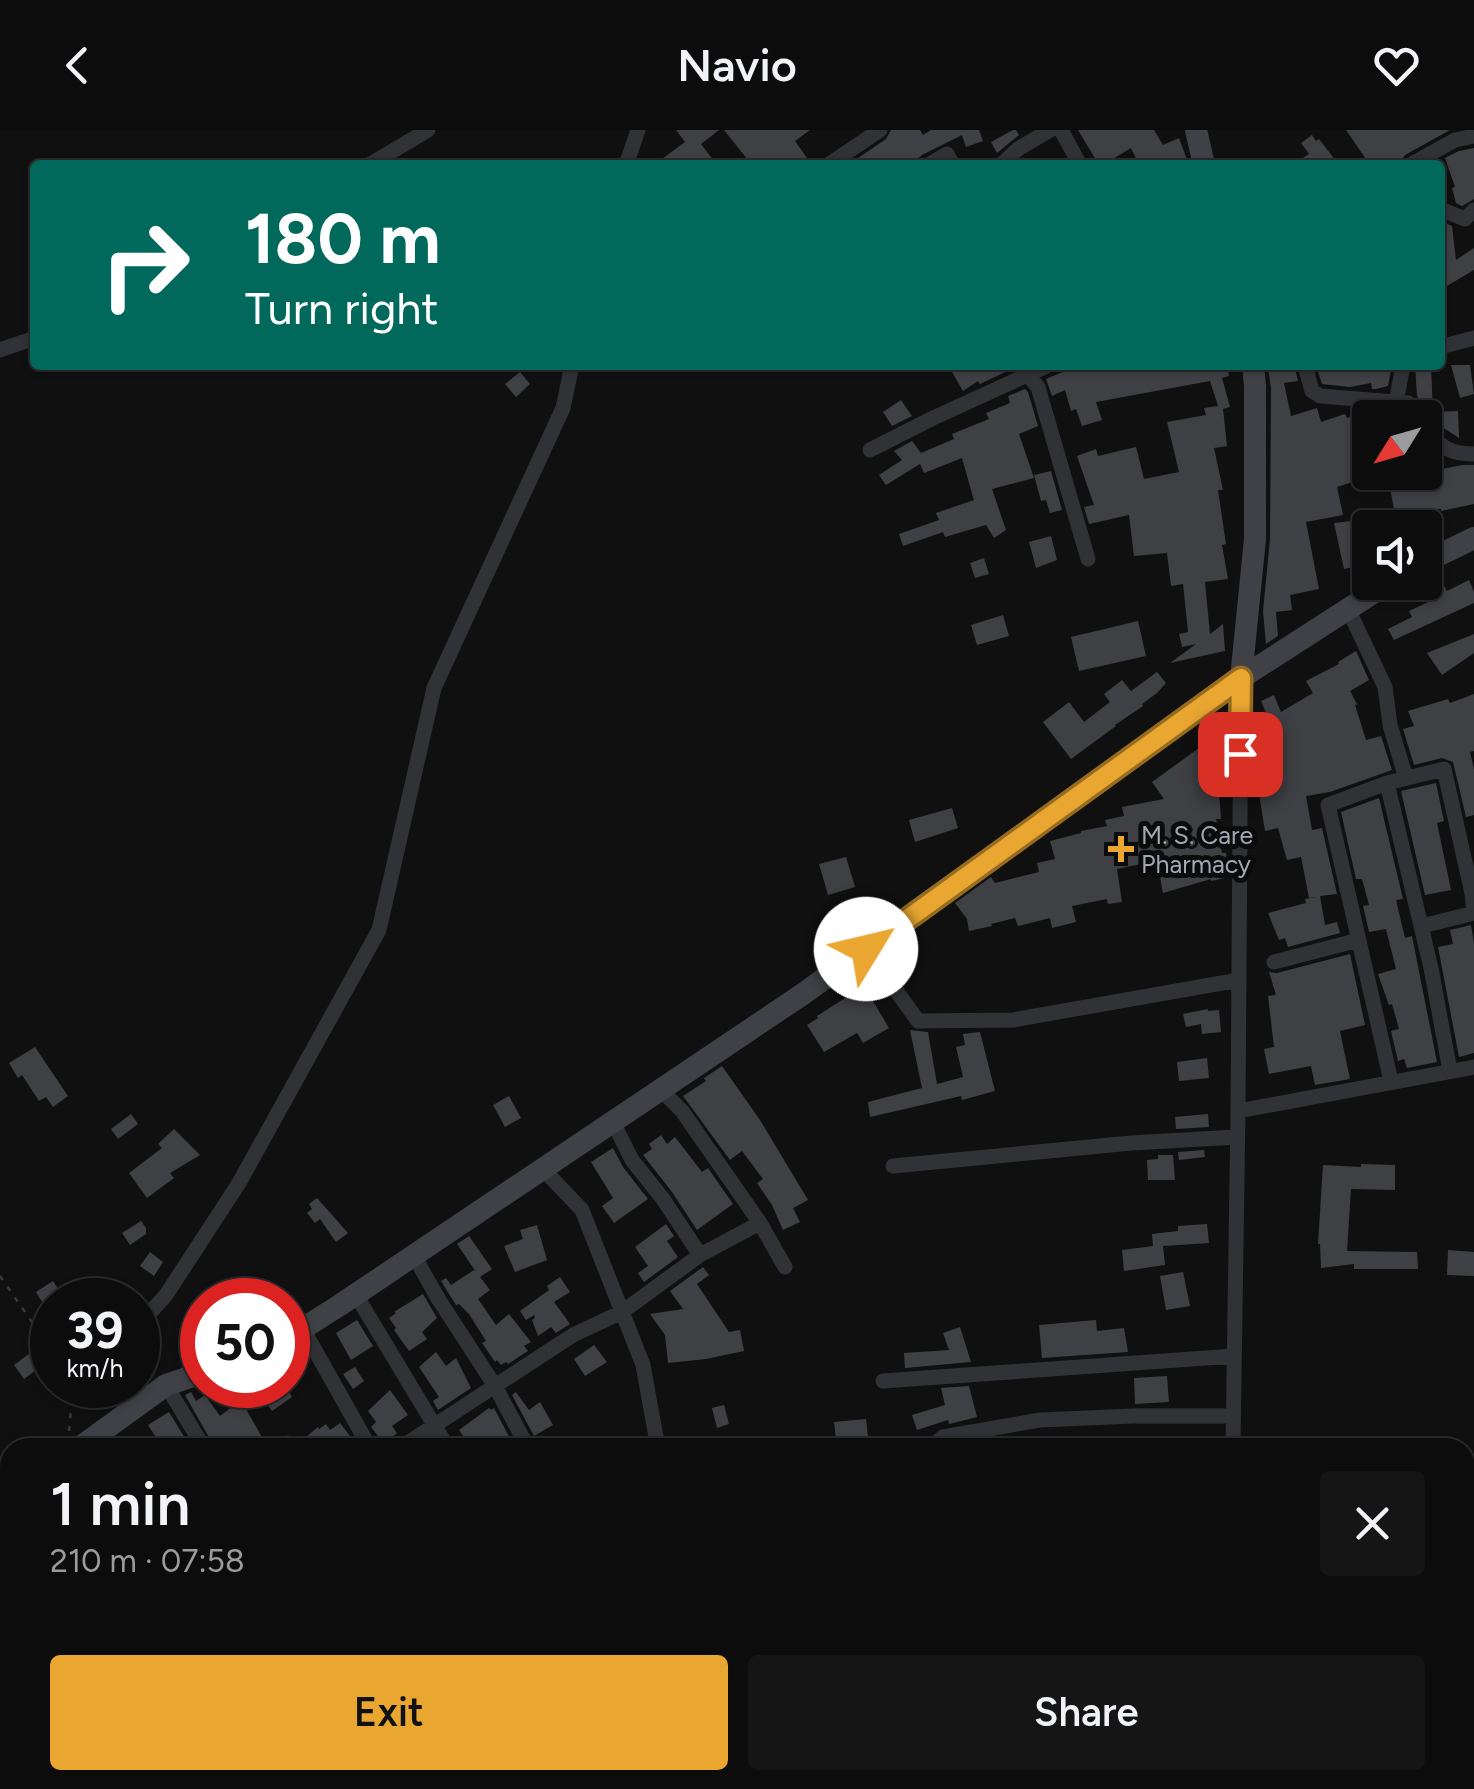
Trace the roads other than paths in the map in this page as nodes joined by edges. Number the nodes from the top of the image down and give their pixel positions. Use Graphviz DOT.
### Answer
graph roads {
  1 [pos="428,130"];
  2 [pos="638,130"];
  3 [pos="880,130"];
  4 [pos="1050,130"];
  5 [pos="1062,130"];
  6 [pos="1196,130"];
  7 [pos="1459,135"];
  8 [pos="1474,136"];
  9 [pos="377,160"];
  10 [pos="628,160"];
  11 [pos="835,160"];
  12 [pos="1007,160"];
  13 [pos="1077,160"];
  14 [pos="1203,160"];
  15 [pos="1418,160"];
  16 [pos="1474,210"];
  17 [pos="1445,211"];
  18 [pos="1474,338"];
  19 [pos="30,340"];
  20 [pos="1445,346"];
  21 [pos="0,350"];
  22 [pos="571,370"];
  23 [pos="1037,370"];
  24 [pos="1254,370"];
  25 [pos="1306,370"];
  26 [pos="1402,370"];
  27 [pos="1027,374"];
  28 [pos="1363,400"];
  29 [pos="1397,400"];
  30 [pos="1442,446"];
  31 [pos="870,450"];
  32 [pos="1474,454"];
  33 [pos="1474,538"];
  34 [pos="1442,554"];
  35 [pos="1088,559"];
  36 [pos="1362,600"];
  37 [pos="1348,609"];
  38 [pos="1241,678"];
  39 [pos="1406,778"];
  40 [pos="1388,784"];
  41 [pos="1422,926"];
  42 [pos="1359,940"];
  43 [pos="866,949"];
  44 [pos="1274,962"];
  45 [pos="1239,980"];
  46 [pos="1474,1067"];
  47 [pos="1450,1071"];
  48 [pos="1391,1081"];
  49 [pos="662,1090"];
  50 [pos="1238,1110"];
  51 [pos="614,1122"];
  52 [pos="1238,1136"];
  53 [pos="893,1166"];
  54 [pos="543,1169"];
  55 [pos="760,1223"];
  56 [pos="700,1254"];
  57 [pos="414,1256"];
  58 [pos="785,1267"];
  59 [pos="356,1295"];
  60 [pos="160,1302"];
  61 [pos="622,1312"];
  62 [pos="310,1324"];
  63 [pos="310,1356"];
  64 [pos="1234,1356"];
  65 [pos="180,1380"];
  66 [pos="882,1381"];
  67 [pos="166,1385"];
  68 [pos="495,1386"];
  69 [pos="1233,1416"];
  70 [pos="434,1426"];
  71 [pos="74,1438"];
  72 [pos="198,1438"];
  73 [pos="363,1438"];
  74 [pos="415,1438"];
  75 [pos="442,1438"];
  76 [pos="523,1438"];
  77 [pos="656,1438"];
  78 [pos="942,1438"];
  79 [pos="1232,1438"];
  1 -- 9 [label="street"];
  2 -- 10 [label="street"];
  3 -- 11 [label="street"];
  4 -- 12 [label="street"];
  5 -- 13 [label="street"];
  6 -- 14 [label="main road"];
  7 -- 8 [label="street"];
  7 -- 15 [label="street"];
  16 -- 17 [label="street"];
  18 -- 20 [label="street"];
  19 -- 21 [label="street"];
  22 -- 60 [label="street"];
  23 -- 27 [label="street"];
  24 -- 38 [label="main road"];
  25 -- 28 [label="street"];
  26 -- 29 [label="street"];
  27 -- 31 [label="street"];
  27 -- 35 [label="street"];
  30 -- 32 [label="street"];
  33 -- 34 [label="main road"];
  36 -- 37 [label="main road"];
  37 -- 38 [label="main road"];
  37 -- 39 [label="street"];
  38 -- 43 [label="main road"];
  38 -- 45 [label="street"];
  39 -- 40 [label="street"];
  39 -- 41 [label="street"];
  40 -- 41 [label="street"];
  40 -- 42 [label="street"];
  41 -- 47 [label="street"];
  42 -- 44 [label="street"];
  42 -- 48 [label="street"];
  43 -- 45 [label="street"];
  43 -- 49 [label="main road"];
  45 -- 50 [label="street"];
  46 -- 47 [label="street"];
  47 -- 48 [label="street"];
  48 -- 50 [label="street"];
  49 -- 51 [label="main road"];
  49 -- 55 [label="street"];
  50 -- 52 [label="street"];
  51 -- 54 [label="main road"];
  51 -- 56 [label="street"];
  52 -- 53 [label="street"];
  52 -- 64 [label="street"];
  54 -- 57 [label="main road"];
  54 -- 61 [label="street"];
  55 -- 56 [label="street"];
  55 -- 58 [label="street"];
  56 -- 61 [label="street"];
  57 -- 59 [label="main road"];
  57 -- 68 [label="street"];
  59 -- 62 [label="main road"];
  59 -- 70 [label="street"];
  61 -- 68 [label="street"];
  61 -- 77 [label="street"];
  63 -- 73 [label="street"];
  64 -- 66 [label="street"];
  64 -- 69 [label="street"];
  65 -- 67 [label="main road"];
  67 -- 71 [label="main road"];
  67 -- 72 [label="street"];
  68 -- 70 [label="street"];
  68 -- 76 [label="street"];
  69 -- 78 [label="street"];
  69 -- 79 [label="street"];
  70 -- 74 [label="street"];
  70 -- 75 [label="street"];
}
